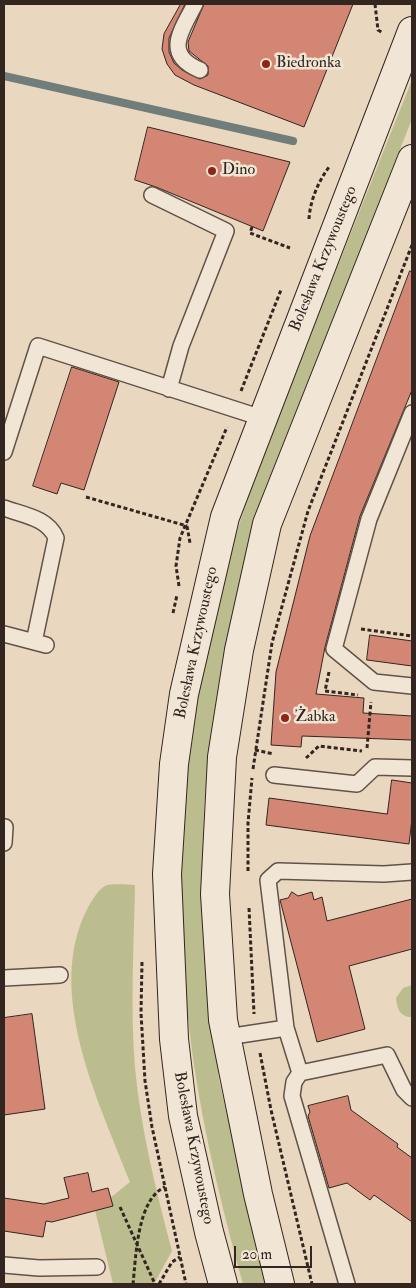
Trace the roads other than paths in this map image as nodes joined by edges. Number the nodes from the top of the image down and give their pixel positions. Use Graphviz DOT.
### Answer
graph roads {
  1 [pos="195,4"];
  2 [pos="399,32"];
  3 [pos="200,70"];
  4 [pos="412,159"];
  5 [pos="152,195"];
  6 [pos="169,389"];
  7 [pos="412,413"];
  8 [pos="262,418"];
  9 [pos="4,452"];
  10 [pos="4,508"];
  11 [pos="4,634"];
  12 [pos="412,686"];
  13 [pos="412,768"];
  14 [pos="274,775"];
  15 [pos="6,827"];
  16 [pos="4,843"];
  17 [pos="412,872"];
  18 [pos="60,975"];
  19 [pos="4,978"];
  20 [pos="286,1028"];
  21 [pos="227,1036"];
  22 [pos="300,1073"];
  23 [pos="412,1098"];
  24 [pos="4,1265"];
  25 [pos="97,1267"];
  26 [pos="223,1284"];
  27 [pos="280,1284"];
  28 [pos="347,1284"];
  1 -- 3 [label="lane"];
  2 -- 8 [label="main road, Bolesława Krzywoustego"];
  4 -- 21 [label="main road"];
  5 -- 6 [label="lane"];
  6 -- 8 [label="lane"];
  6 -- 9 [label="lane"];
  7 -- 12 [label="lane"];
  8 -- 26 [label="main road, Bolesława Krzywoustego"];
  10 -- 11 [label="lane"];
  13 -- 14 [label="lane"];
  15 -- 16 [label="lane"];
  17 -- 20 [label="lane"];
  18 -- 19 [label="lane"];
  20 -- 21 [label="lane"];
  20 -- 22 [label="lane"];
  21 -- 27 [label="main road"];
  22 -- 23 [label="lane"];
  22 -- 28 [label="lane"];
  24 -- 25 [label="lane"];
}
